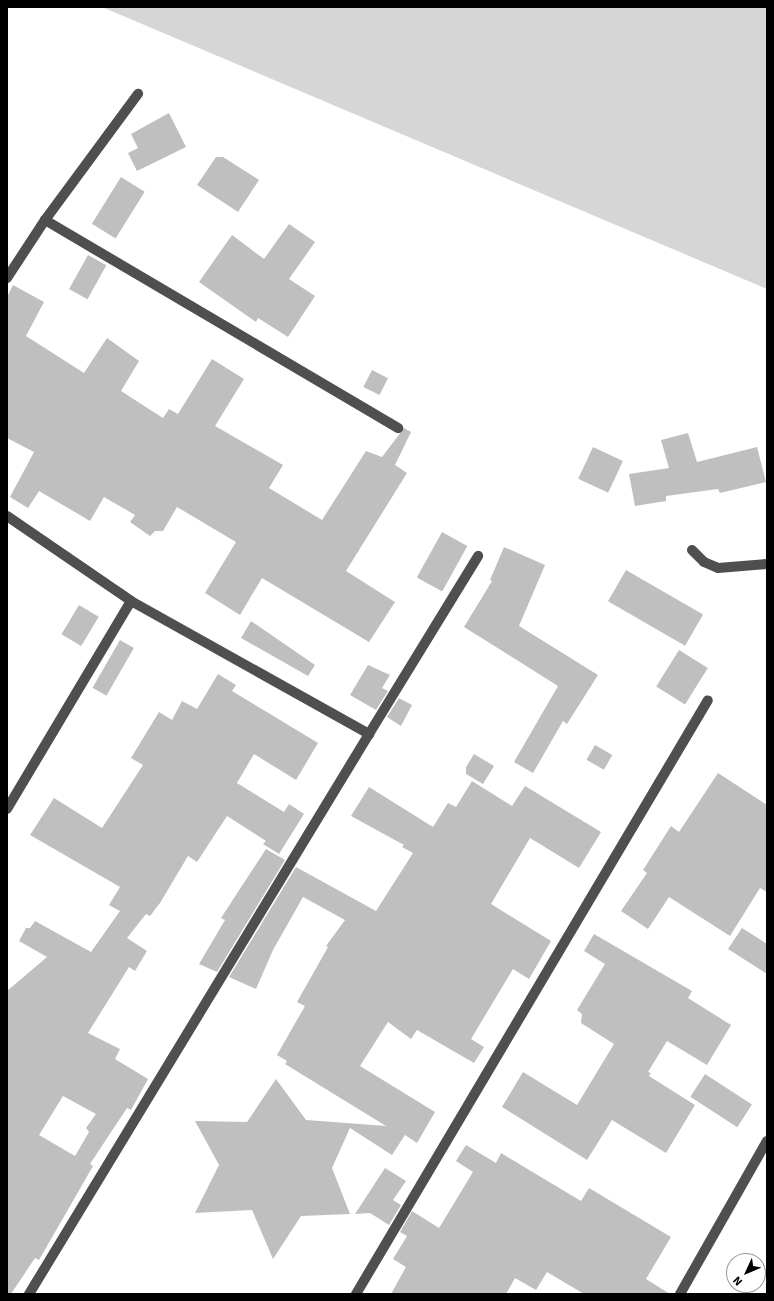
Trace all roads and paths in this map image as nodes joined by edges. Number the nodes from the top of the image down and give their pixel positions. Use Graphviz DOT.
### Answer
graph roads {
  1 [pos="138,94"];
  2 [pos="45,220"];
  3 [pos="7,278"];
  4 [pos="398,428"];
  5 [pos="7,516"];
  6 [pos="692,550"];
  7 [pos="478,556"];
  8 [pos="767,564"];
  9 [pos="131,601"];
  10 [pos="708,700"];
  11 [pos="368,734"];
  12 [pos="7,810"];
  13 [pos="767,1141"];
  14 [pos="29,1294"];
  15 [pos="356,1294"];
  16 [pos="680,1294"];
  1 -- 2 [label="street"];
  2 -- 3 [label="street"];
  2 -- 4 [label="street"];
  5 -- 9 [label="street"];
  6 -- 8 [label="street"];
  7 -- 11 [label="street"];
  9 -- 11 [label="street"];
  9 -- 12 [label="street"];
  10 -- 15 [label="street"];
  11 -- 14 [label="street"];
  13 -- 16 [label="street"];
}
